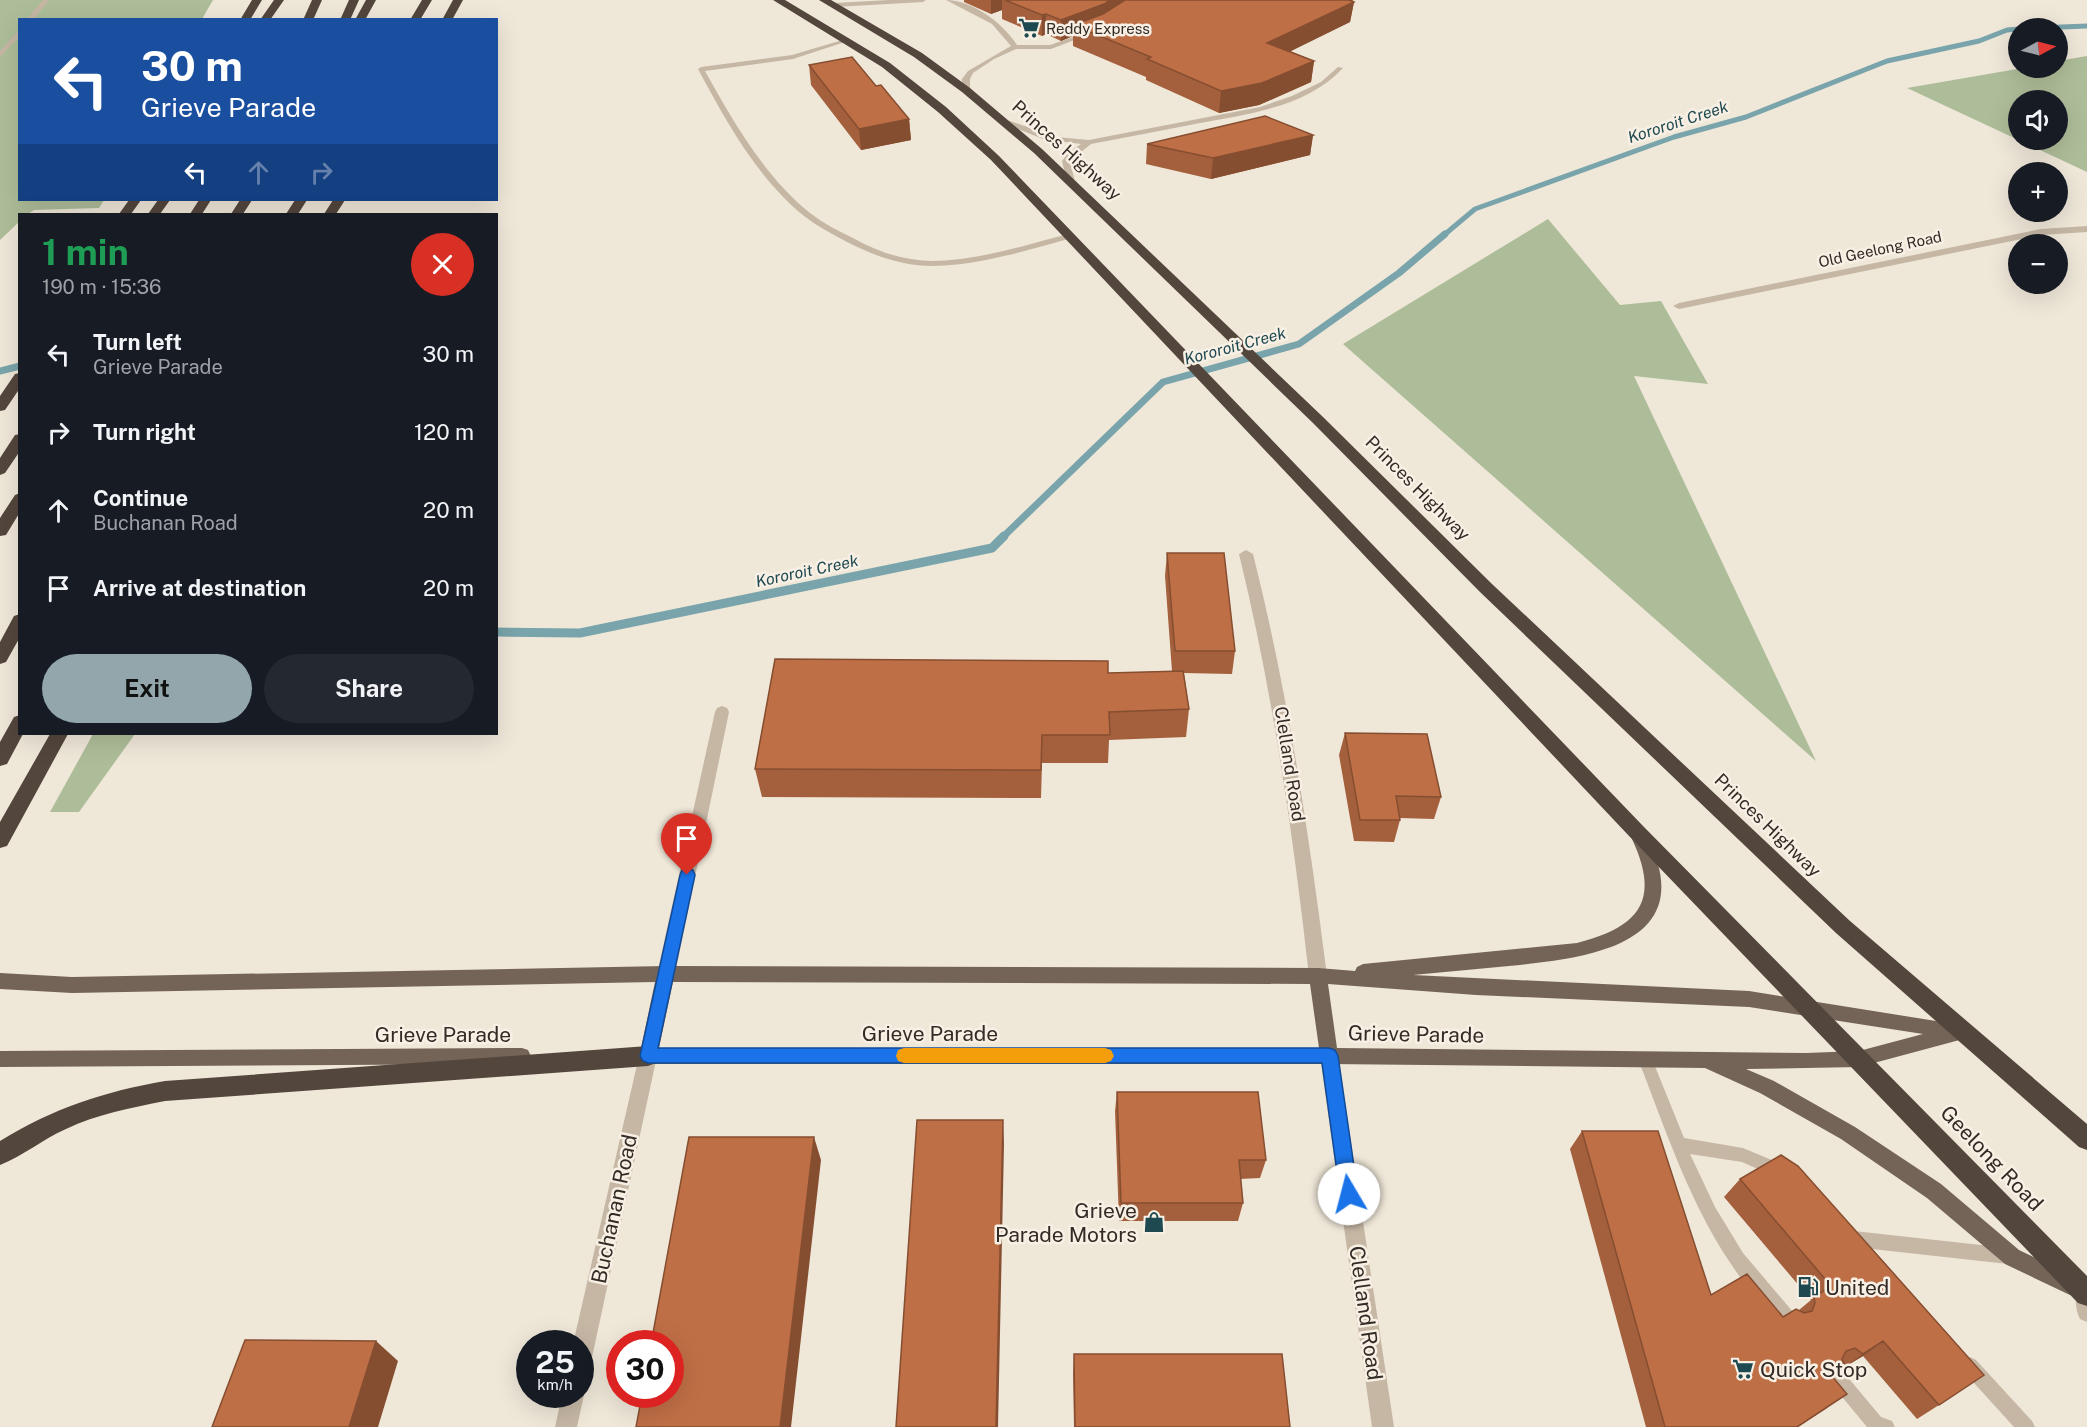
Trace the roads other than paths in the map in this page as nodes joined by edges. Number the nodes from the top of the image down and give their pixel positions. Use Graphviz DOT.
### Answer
graph roads {
  1 [pos="46,0"];
  2 [pos="257,0"];
  3 [pos="279,0"];
  4 [pos="287,0"];
  5 [pos="317,0"];
  6 [pos="354,0"];
  7 [pos="371,0"];
  8 [pos="427,0"];
  9 [pos="458,0"];
  10 [pos="767,0"];
  11 [pos="778,0"];
  12 [pos="923,0"];
  13 [pos="949,0"];
  14 [pos="828,1"];
  15 [pos="1002,15"];
  16 [pos="31,18"];
  17 [pos="246,18"];
  18 [pos="266,18"];
  19 [pos="277,18"];
  20 [pos="309,18"];
  21 [pos="346,18"];
  22 [pos="361,18"];
  23 [pos="416,18"];
  24 [pos="448,18"];
  25 [pos="811,18"];
  26 [pos="992,18"];
  27 [pos="18,33"];
  28 [pos="1090,33"];
  29 [pos="848,40"];
  30 [pos="904,46"];
  31 [pos="1015,47"];
  32 [pos="0,55"];
  33 [pos="886,55"];
  34 [pos="1340,68"];
  35 [pos="966,90"];
  36 [pos="1004,122"];
  37 [pos="1089,142"];
  38 [pos="1071,182"];
  39 [pos="2087,229"];
  40 [pos="1069,236"];
  41 [pos="1679,306"];
  42 [pos="18,379"];
  43 [pos="0,407"];
  44 [pos="18,441"];
  45 [pos="0,470"];
  46 [pos="18,501"];
  47 [pos="0,531"];
  48 [pos="1246,554"];
  49 [pos="18,624"];
  50 [pos="0,658"];
  51 [pos="722,712"];
  52 [pos="18,726"];
  53 [pos="58,735"];
  54 [pos="0,759"];
  55 [pos="1637,832"];
  56 [pos="0,840"];
  57 [pos="666,974"];
  58 [pos="1318,976"];
  59 [pos="0,981"];
  60 [pos="1810,1008"];
  61 [pos="1961,1032"];
  62 [pos="648,1056"];
  63 [pos="1329,1056"];
  64 [pos="0,1059"];
  65 [pos="1646,1059"];
  66 [pos="1702,1059"];
  67 [pos="1859,1059"];
  68 [pos="2087,1139"];
  69 [pos="1680,1145"];
  70 [pos="0,1154"];
  71 [pos="1796,1181"];
  72 [pos="1870,1256"];
  73 [pos="2012,1257"];
  74 [pos="2087,1300"];
  75 [pos="1787,1318"];
  76 [pos="587,1330"];
  77 [pos="1956,1350"];
  78 [pos="1833,1374"];
  79 [pos="570,1408"];
  80 [pos="566,1427"];
  81 [pos="1383,1427"];
  82 [pos="1886,1427"];
  83 [pos="2026,1427"];
  1 -- 16 [label="lane"];
  2 -- 17 [label="highway"];
  3 -- 18 [label="highway"];
  4 -- 19 [label="highway"];
  5 -- 20 [label="highway"];
  6 -- 21 [label="highway"];
  7 -- 22 [label="highway"];
  8 -- 23 [label="highway"];
  9 -- 24 [label="highway"];
  10 -- 25 [label="highway"];
  11 -- 25 [label="highway"];
  12 -- 14 [label="lane"];
  13 -- 26 [label="lane"];
  14 -- 30 [label="highway, Princes Highway"];
  15 -- 26 [label="lane"];
  25 -- 29 [label="highway"];
  26 -- 31 [label="lane"];
  27 -- 32 [label="lane"];
  28 -- 31 [label="lane"];
  29 -- 33 [label="highway"];
  29 -- 40 [label="lane"];
  30 -- 33 [label="highway"];
  30 -- 35 [label="highway, Princes Highway"];
  31 -- 35 [label="lane"];
  33 -- 40 [label="highway"];
  34 -- 37 [label="lane"];
  35 -- 36 [label="highway, Princes Highway"];
  36 -- 37 [label="lane"];
  36 -- 38 [label="highway, Princes Highway"];
  37 -- 38 [label="lane"];
  38 -- 61 [label="highway, Princes Highway"];
  39 -- 41 [label="street, Old Geelong Road"];
  40 -- 55 [label="highway"];
  42 -- 43 [label="highway"];
  44 -- 45 [label="highway"];
  46 -- 47 [label="highway"];
  48 -- 58 [label="street, Clelland Road"];
  49 -- 50 [label="highway"];
  51 -- 57 [label="street"];
  52 -- 54 [label="highway"];
  53 -- 56 [label="highway"];
  55 -- 58 [label="main road"];
  55 -- 60 [label="highway"];
  57 -- 58 [label="main road"];
  57 -- 59 [label="main road"];
  57 -- 62 [label="main road"];
  58 -- 60 [label="main road"];
  58 -- 63 [label="main road"];
  60 -- 61 [label="main road"];
  60 -- 67 [label="highway"];
  61 -- 67 [label="main road, Grieve Parade"];
  61 -- 68 [label="highway"];
  62 -- 63 [label="main road, Grieve Parade"];
  62 -- 64 [label="main road, Grieve Parade"];
  62 -- 70 [label="highway"];
  62 -- 76 [label="street, Buchanan Road"];
  63 -- 65 [label="main road, Grieve Parade"];
  63 -- 81 [label="street, Clelland Road"];
  65 -- 66 [label="main road, Grieve Parade"];
  65 -- 69 [label="lane"];
  66 -- 67 [label="main road, Grieve Parade"];
  66 -- 73 [label="main road"];
  67 -- 74 [label="highway, Geelong Road"];
  69 -- 71 [label="lane"];
  69 -- 75 [label="lane"];
  72 -- 73 [label="lane"];
  73 -- 74 [label="main road"];
  77 -- 83 [label="lane"];
  78 -- 82 [label="lane"];
  79 -- 80 [label="street"];
}
